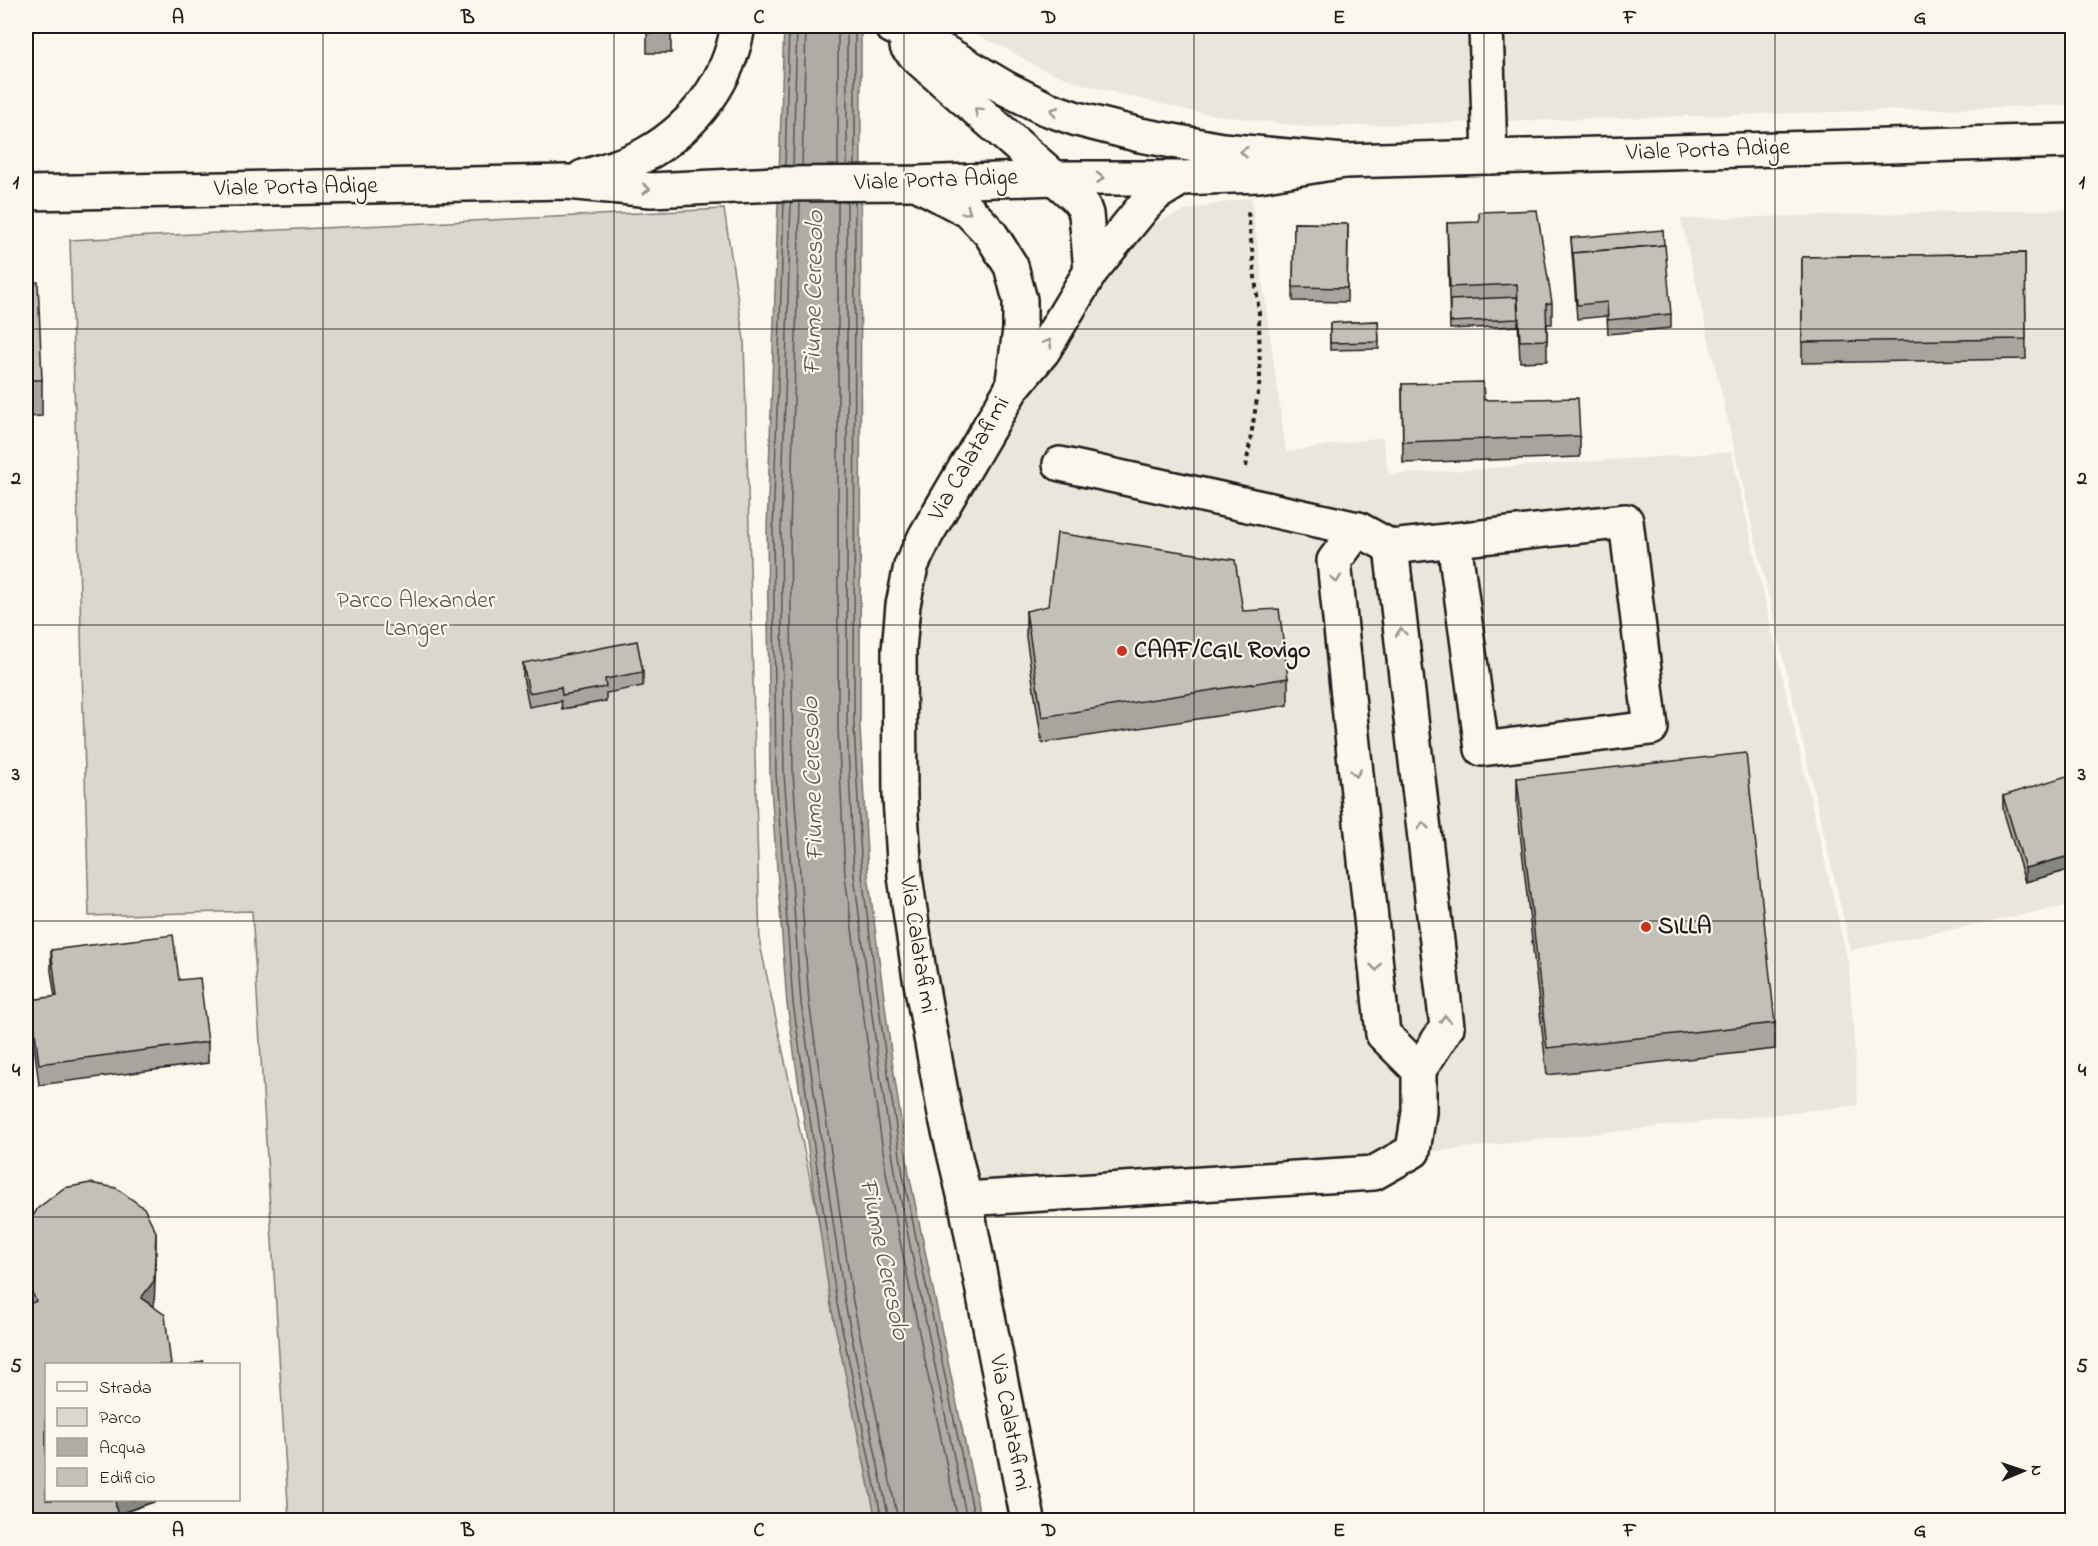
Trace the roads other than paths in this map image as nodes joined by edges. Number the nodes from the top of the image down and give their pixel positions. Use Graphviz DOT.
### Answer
graph roads {
  1 [pos="738,26"];
  2 [pos="890,26"];
  3 [pos="1486,26"];
  4 [pos="2073,141"];
  5 [pos="1490,157"];
  6 [pos="1344,161"];
  7 [pos="1054,178"];
  8 [pos="1182,178"];
  9 [pos="567,182"];
  10 [pos="916,183"];
  11 [pos="26,194"];
  12 [pos="1091,271"];
  13 [pos="1012,388"];
  14 [pos="1060,464"];
  15 [pos="1359,529"];
  16 [pos="1454,540"];
  17 [pos="1391,547"];
  18 [pos="1419,1070"];
  19 [pos="964,1199"];
  20 [pos="1028,1521"];
  1 -- 9 [label="main road, Viale Porta Adige"];
  6 -- 2 [label="main road, Viale Porta Adige, one-way"];
  7 -- 2 [label="main road, Viale Porta Adige, one-way"];
  3 -- 5 [label="main road"];
  4 -- 5 [label="main road, Viale Porta Adige"];
  5 -- 6 [label="main road, Viale Porta Adige"];
  6 -- 8 [label="main road, Viale Porta Adige"];
  7 -- 8 [label="main road, Viale Porta Adige, one-way"];
  7 -- 10 [label="main road, Viale Porta Adige"];
  7 -- 12 [label="main road"];
  8 -- 12 [label="main road, Via Calatafimi"];
  9 -- 10 [label="main road, Viale Porta Adige, one-way"];
  9 -- 11 [label="main road, Viale Porta Adige"];
  10 -- 13 [label="main road, Via Calatafimi, one-way"];
  13 -- 12 [label="main road, Via Calatafimi, one-way"];
  13 -- 19 [label="main road, Via Calatafimi"];
  14 -- 15 [label="main road"];
  15 -- 17 [label="main road"];
  15 -- 18 [label="main road, one-way"];
  16 -- 16 [label="main road"];
  16 -- 17 [label="main road"];
  18 -- 17 [label="main road, one-way"];
  18 -- 19 [label="main road"];
  19 -- 20 [label="main road, Via Calatafimi"];
}
